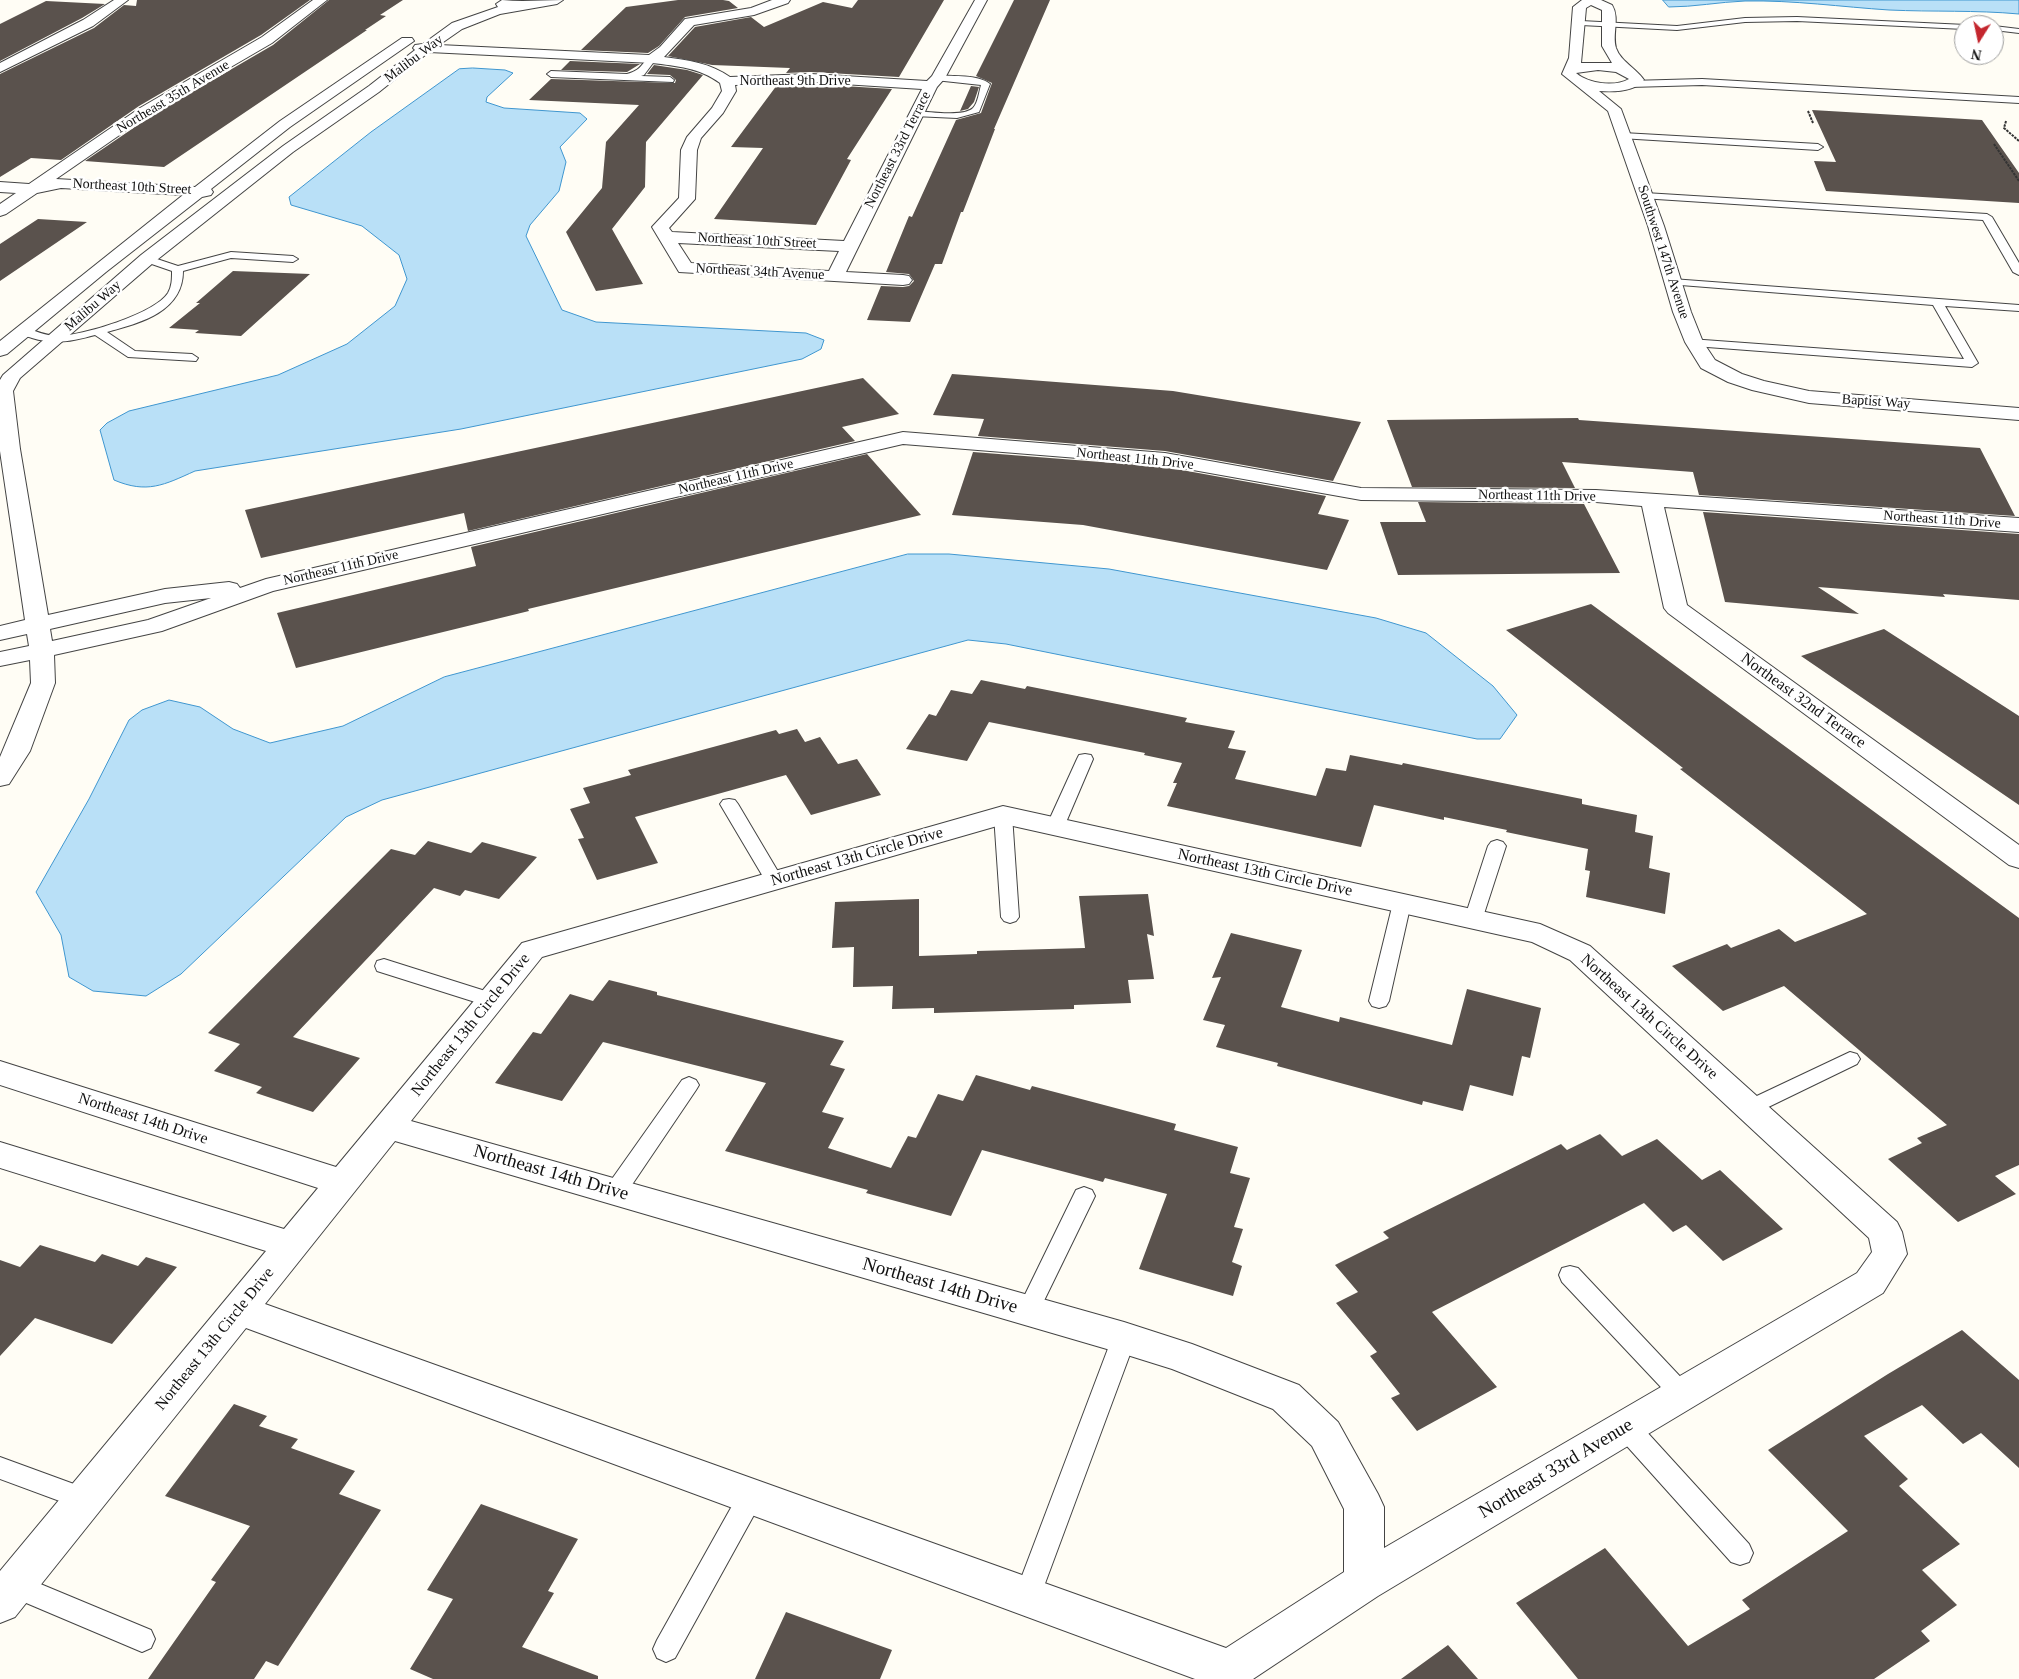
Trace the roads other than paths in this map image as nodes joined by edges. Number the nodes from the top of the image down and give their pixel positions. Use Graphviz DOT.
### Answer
graph roads {
  1 [pos="122,0"];
  2 [pos="321,0"];
  3 [pos="494,0"];
  4 [pos="557,0"];
  5 [pos="784,0"];
  6 [pos="981,0"];
  7 [pos="1591,0"];
  8 [pos="519,6"];
  9 [pos="471,7"];
  10 [pos="1581,22"];
  11 [pos="1610,25"];
  12 [pos="1954,28"];
  13 [pos="2004,29"];
  14 [pos="2019,31"];
  15 [pos="428,35"];
  16 [pos="398,47"];
  17 [pos="652,60"];
  18 [pos="0,68"];
  19 [pos="1573,69"];
  20 [pos="551,74"];
  21 [pos="1634,76"];
  22 [pos="627,77"];
  23 [pos="670,80"];
  24 [pos="727,81"];
  25 [pos="934,82"];
  26 [pos="1702,82"];
  27 [pos="1584,84"];
  28 [pos="1741,84"];
  29 [pos="1783,97"];
  30 [pos="2019,100"];
  31 [pos="1979,108"];
  32 [pos="1614,109"];
  33 [pos="917,114"];
  34 [pos="1623,136"];
  35 [pos="1818,147"];
  36 [pos="0,187"];
  37 [pos="33,189"];
  38 [pos="197,191"];
  39 [pos="232,194"];
  40 [pos="1645,196"];
  41 [pos="180,205"];
  42 [pos="214,207"];
  43 [pos="0,211"];
  44 [pos="665,236"];
  45 [pos="850,246"];
  46 [pos="293,258"];
  47 [pos="147,259"];
  48 [pos="178,269"];
  49 [pos="2019,272"];
  50 [pos="835,276"];
  51 [pos="903,280"];
  52 [pos="1672,282"];
  53 [pos="1938,303"];
  54 [pos="2019,308"];
  55 [pos="23,331"];
  56 [pos="96,331"];
  57 [pos="53,340"];
  58 [pos="1694,342"];
  59 [pos="0,350"];
  60 [pos="192,358"];
  61 [pos="1735,378"];
  62 [pos="2019,414"];
  63 [pos="1652,500"];
  64 [pos="2019,525"];
  65 [pos="266,586"];
  66 [pos="38,625"];
  67 [pos="0,633"];
  68 [pos="42,651"];
  69 [pos="0,658"];
  70 [pos="1085,759"];
  71 [pos="0,778"];
  72 [pos="730,804"];
  73 [pos="1003,815"];
  74 [pos="1055,827"];
  75 [pos="1498,846"];
  76 [pos="2019,859"];
  77 [pos="774,880"];
  78 [pos="1402,903"];
  79 [pos="1010,917"];
  80 [pos="1473,920"];
  81 [pos="384,966"];
  82 [pos="491,1000"];
  83 [pos="1380,1001"];
  84 [pos="1850,1059"];
  85 [pos="0,1073"];
  86 [pos="689,1085"];
  87 [pos="1749,1108"];
  88 [pos="388,1127"];
  89 [pos="0,1155"];
  90 [pos="342,1182"];
  91 [pos="615,1192"];
  92 [pos="1084,1196"];
  93 [pos="292,1245"];
  94 [pos="1890,1254"];
  95 [pos="1570,1275"];
  96 [pos="239,1310"];
  97 [pos="1028,1311"];
  98 [pos="1124,1338"];
  99 [pos="1682,1394"];
  100 [pos="1626,1427"];
  101 [pos="0,1468"];
  102 [pos="751,1496"];
  103 [pos="84,1500"];
  104 [pos="1740,1553"];
  105 [pos="1364,1582"];
  106 [pos="7,1594"];
  107 [pos="1027,1597"];
  108 [pos="142,1640"];
  109 [pos="666,1648"];
  110 [pos="1222,1675"];
  1 -- 18 [label="street"];
  2 -- 37 [label="street, Northeast 35th Avenue"];
  3 -- 8 [label="street, Malibu Way"];
  4 -- 8 [label="street, Malibu Way"];
  5 -- 17 [label="street"];
  6 -- 25 [label="street, Northeast 33rd Terrace"];
  7 -- 10 [label="street"];
  7 -- 11 [label="street"];
  8 -- 15 [label="street, Malibu Way"];
  9 -- 15 [label="street, Malibu Way"];
  10 -- 11 [label="lane"];
  10 -- 19 [label="street"];
  11 -- 12 [label="lane"];
  11 -- 21 [label="street"];
  13 -- 14 [label="lane"];
  15 -- 16 [label="street, Northeast 9th Drive"];
  15 -- 17 [label="street, Northeast 9th Drive"];
  15 -- 39 [label="street, Malibu Way"];
  16 -- 38 [label="street, Malibu Way"];
  17 -- 22 [label="lane"];
  17 -- 24 [label="street, Northeast 9th Drive"];
  19 -- 21 [label="street"];
  19 -- 27 [label="street"];
  20 -- 22 [label="lane"];
  21 -- 26 [label="lane"];
  21 -- 26 [label="lane"];
  21 -- 27 [label="street"];
  21 -- 32 [label="street"];
  22 -- 23 [label="lane"];
  24 -- 25 [label="street, Northeast 9th Drive"];
  24 -- 44 [label="street"];
  25 -- 33 [label="street, Northeast 33rd Terrace"];
  25 -- 33 [label="lane"];
  26 -- 28 [label="lane"];
  27 -- 32 [label="street"];
  28 -- 29 [label="lane"];
  28 -- 30 [label="lane"];
  30 -- 31 [label="lane"];
  32 -- 34 [label="street, Southwest 147th Avenue"];
  33 -- 45 [label="street, Northeast 33rd Terrace"];
  34 -- 35 [label="lane"];
  34 -- 40 [label="street, Southwest 147th Avenue"];
  36 -- 37 [label="street, Northeast 10th Street"];
  37 -- 38 [label="street, Northeast 10th Street"];
  37 -- 41 [label="street, Northeast 10th Street"];
  37 -- 43 [label="street, Northeast 35th Avenue"];
  38 -- 39 [label="street, Northeast 10th Street"];
  38 -- 41 [label="street, Malibu Way"];
  39 -- 42 [label="street, Malibu Way"];
  40 -- 49 [label="lane"];
  40 -- 52 [label="street, Southwest 147th Avenue"];
  41 -- 42 [label="street, Northeast 10th Street"];
  41 -- 55 [label="street, Malibu Way"];
  42 -- 47 [label="street, Malibu Way"];
  44 -- 45 [label="street, Northeast 10th Street"];
  44 -- 50 [label="street, Northeast 34th Avenue"];
  45 -- 50 [label="street, Northeast 33rd Terrace"];
  46 -- 48 [label="lane"];
  47 -- 48 [label="lane"];
  47 -- 57 [label="street, Malibu Way"];
  48 -- 56 [label="lane"];
  50 -- 51 [label="street, Northeast 34th Avenue"];
  52 -- 53 [label="lane"];
  52 -- 58 [label="street, Southwest 147th Avenue"];
  53 -- 54 [label="lane"];
  53 -- 58 [label="lane"];
  55 -- 57 [label="lane"];
  55 -- 59 [label="street, Malibu Way"];
  56 -- 57 [label="lane"];
  56 -- 60 [label="lane"];
  57 -- 66 [label="street, Malibu Way"];
  58 -- 61 [label="street, Southwest 147th Avenue"];
  61 -- 62 [label="street, Baptist Way"];
  63 -- 64 [label="street, Northeast 11th Drive"];
  63 -- 65 [label="street, Northeast 11th Drive"];
  63 -- 76 [label="street, Northeast 32nd Terrace"];
  65 -- 66 [label="street, Northeast 11th Drive"];
  65 -- 68 [label="street, Northeast 11th Drive"];
  66 -- 67 [label="street, Northeast 11th Drive"];
  66 -- 68 [label="street, Malibu Way"];
  68 -- 69 [label="street, Northeast 11th Drive"];
  68 -- 71 [label="street, Malibu Way"];
  70 -- 74 [label="lane"];
  72 -- 77 [label="lane"];
  73 -- 74 [label="street, Northeast 13th Circle Drive"];
  73 -- 77 [label="street, Northeast 13th Circle Drive"];
  73 -- 79 [label="lane"];
  74 -- 78 [label="street, Northeast 13th Circle Drive"];
  75 -- 80 [label="lane"];
  77 -- 82 [label="street, Northeast 13th Circle Drive"];
  78 -- 80 [label="street, Northeast 13th Circle Drive"];
  78 -- 83 [label="lane"];
  80 -- 87 [label="street, Northeast 13th Circle Drive"];
  81 -- 82 [label="lane"];
  82 -- 88 [label="street, Northeast 13th Circle Drive"];
  84 -- 87 [label="lane"];
  85 -- 90 [label="street, Northeast 14th Drive"];
  86 -- 91 [label="lane"];
  87 -- 94 [label="street, Northeast 13th Circle Drive"];
  88 -- 90 [label="street, Northeast 13th Circle Drive"];
  88 -- 91 [label="street, Northeast 14th Drive"];
  89 -- 93 [label="street"];
  90 -- 93 [label="street, Northeast 13th Circle Drive"];
  91 -- 97 [label="street, Northeast 14th Drive"];
  92 -- 97 [label="lane"];
  93 -- 96 [label="street, Northeast 13th Circle Drive"];
  94 -- 99 [label="street, Northeast 33rd Avenue"];
  95 -- 99 [label="lane"];
  96 -- 102 [label="street"];
  96 -- 103 [label="street, Northeast 13th Circle Drive"];
  97 -- 98 [label="street, Northeast 14th Drive"];
  98 -- 105 [label="street, Northeast 14th Drive"];
  98 -- 107 [label="lane"];
  99 -- 100 [label="street, Northeast 33rd Avenue"];
  100 -- 104 [label="lane"];
  100 -- 105 [label="street, Northeast 33rd Avenue"];
  101 -- 103 [label="lane"];
  102 -- 107 [label="street"];
  102 -- 109 [label="lane"];
  103 -- 106 [label="street, Northeast 13th Circle Drive"];
  105 -- 110 [label="street, Northeast 33rd Avenue"];
  106 -- 108 [label="lane"];
  107 -- 110 [label="street"];
}
